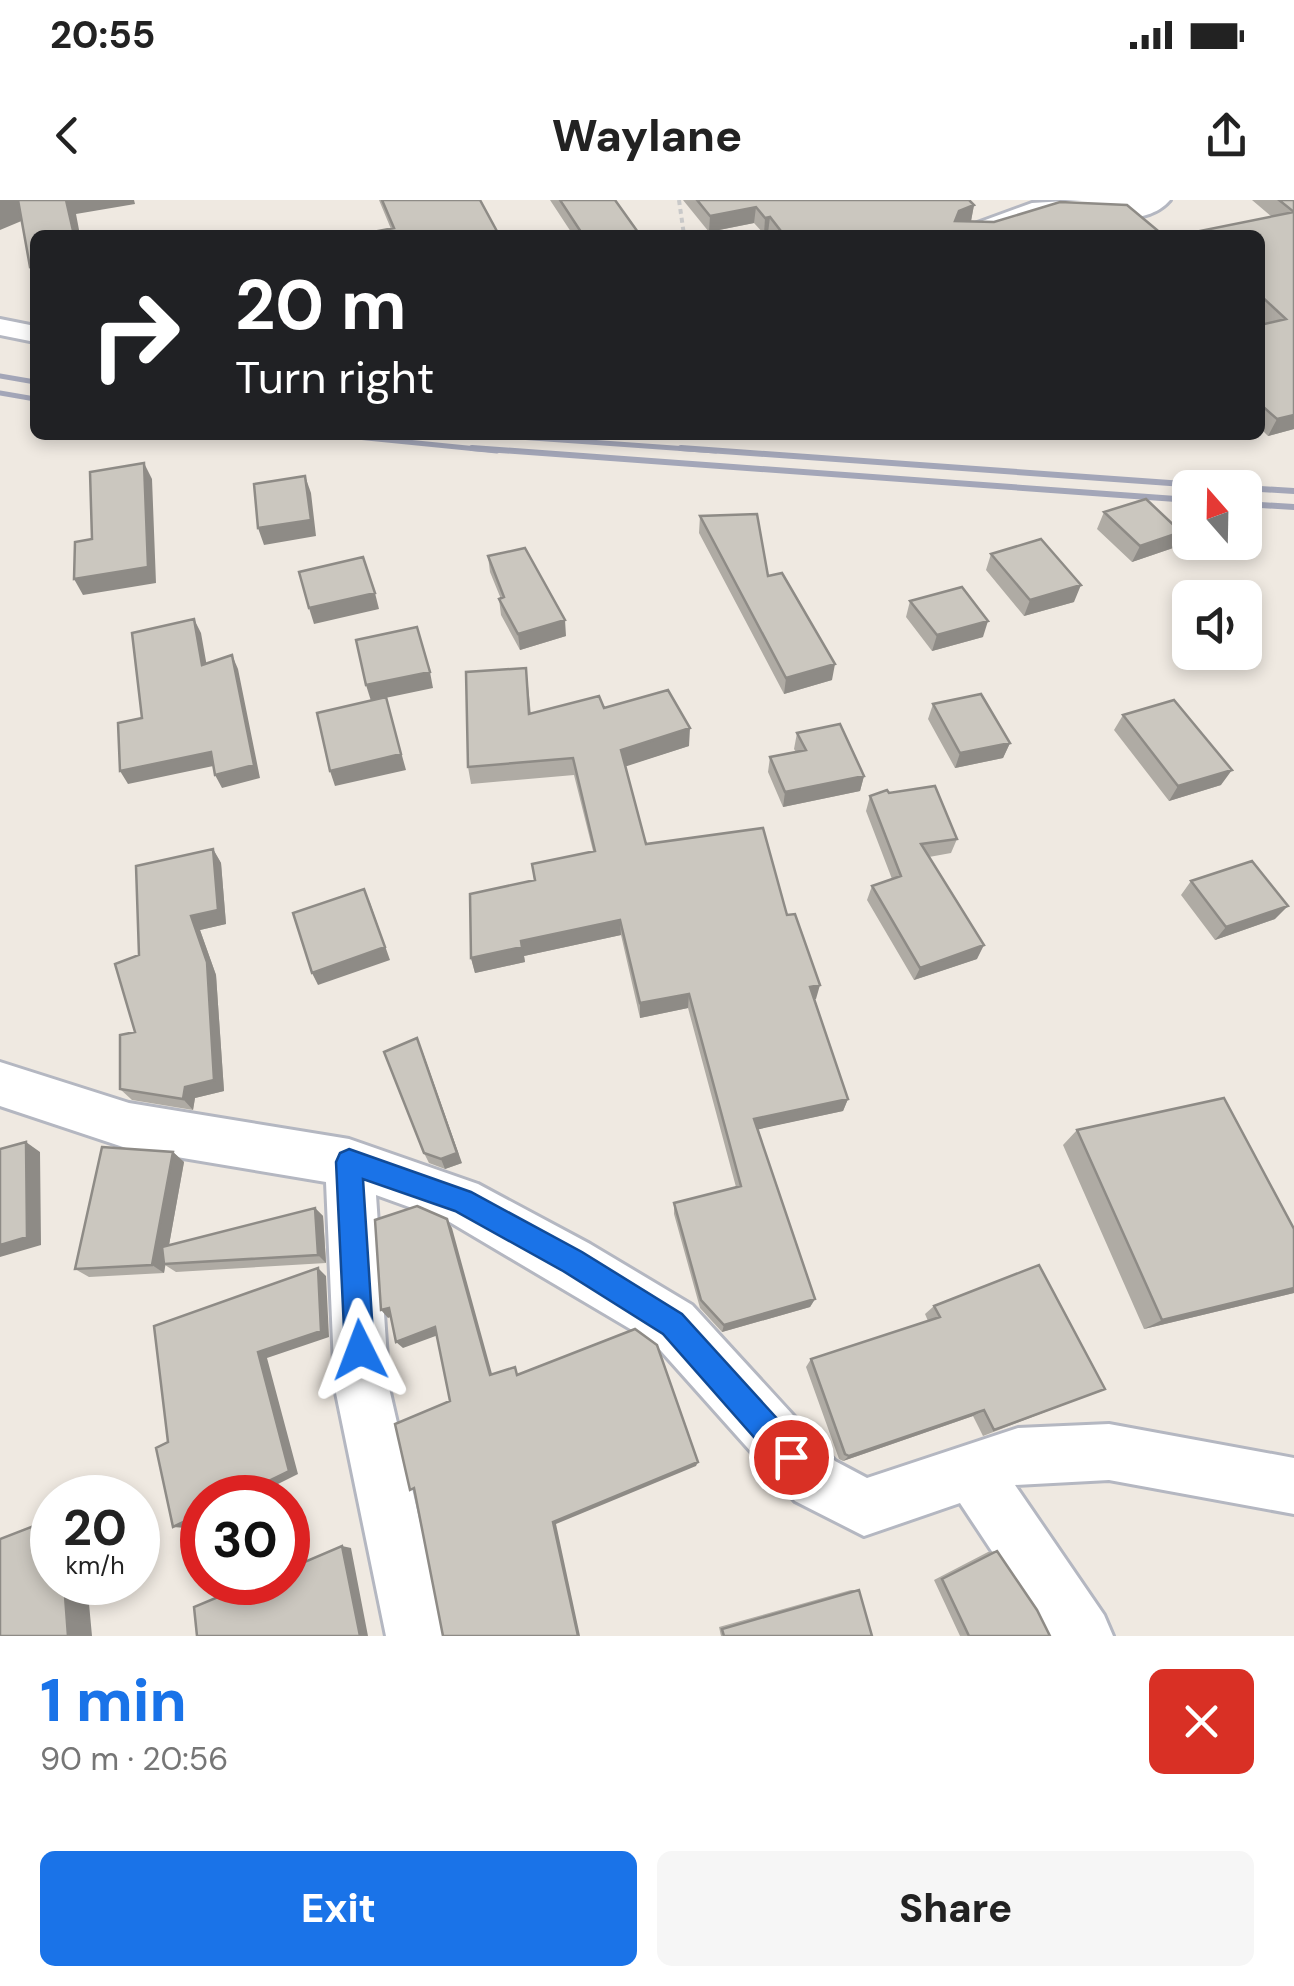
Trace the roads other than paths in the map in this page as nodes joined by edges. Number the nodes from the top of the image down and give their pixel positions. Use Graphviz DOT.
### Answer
graph roads {
  1 [pos="1158,200"];
  2 [pos="980,230"];
  3 [pos="0,327"];
  4 [pos="30,333"];
  5 [pos="0,1084"];
  6 [pos="349,1162"];
  7 [pos="973,1473"];
  8 [pos="1294,1486"];
  9 [pos="416,1636"];
  10 [pos="1083,1636"];
  1 -- 2 [label="street"];
  3 -- 4 [label="street"];
  5 -- 6 [label="street"];
  6 -- 7 [label="street"];
  6 -- 9 [label="street"];
  7 -- 8 [label="street"];
  7 -- 10 [label="street"];
}
